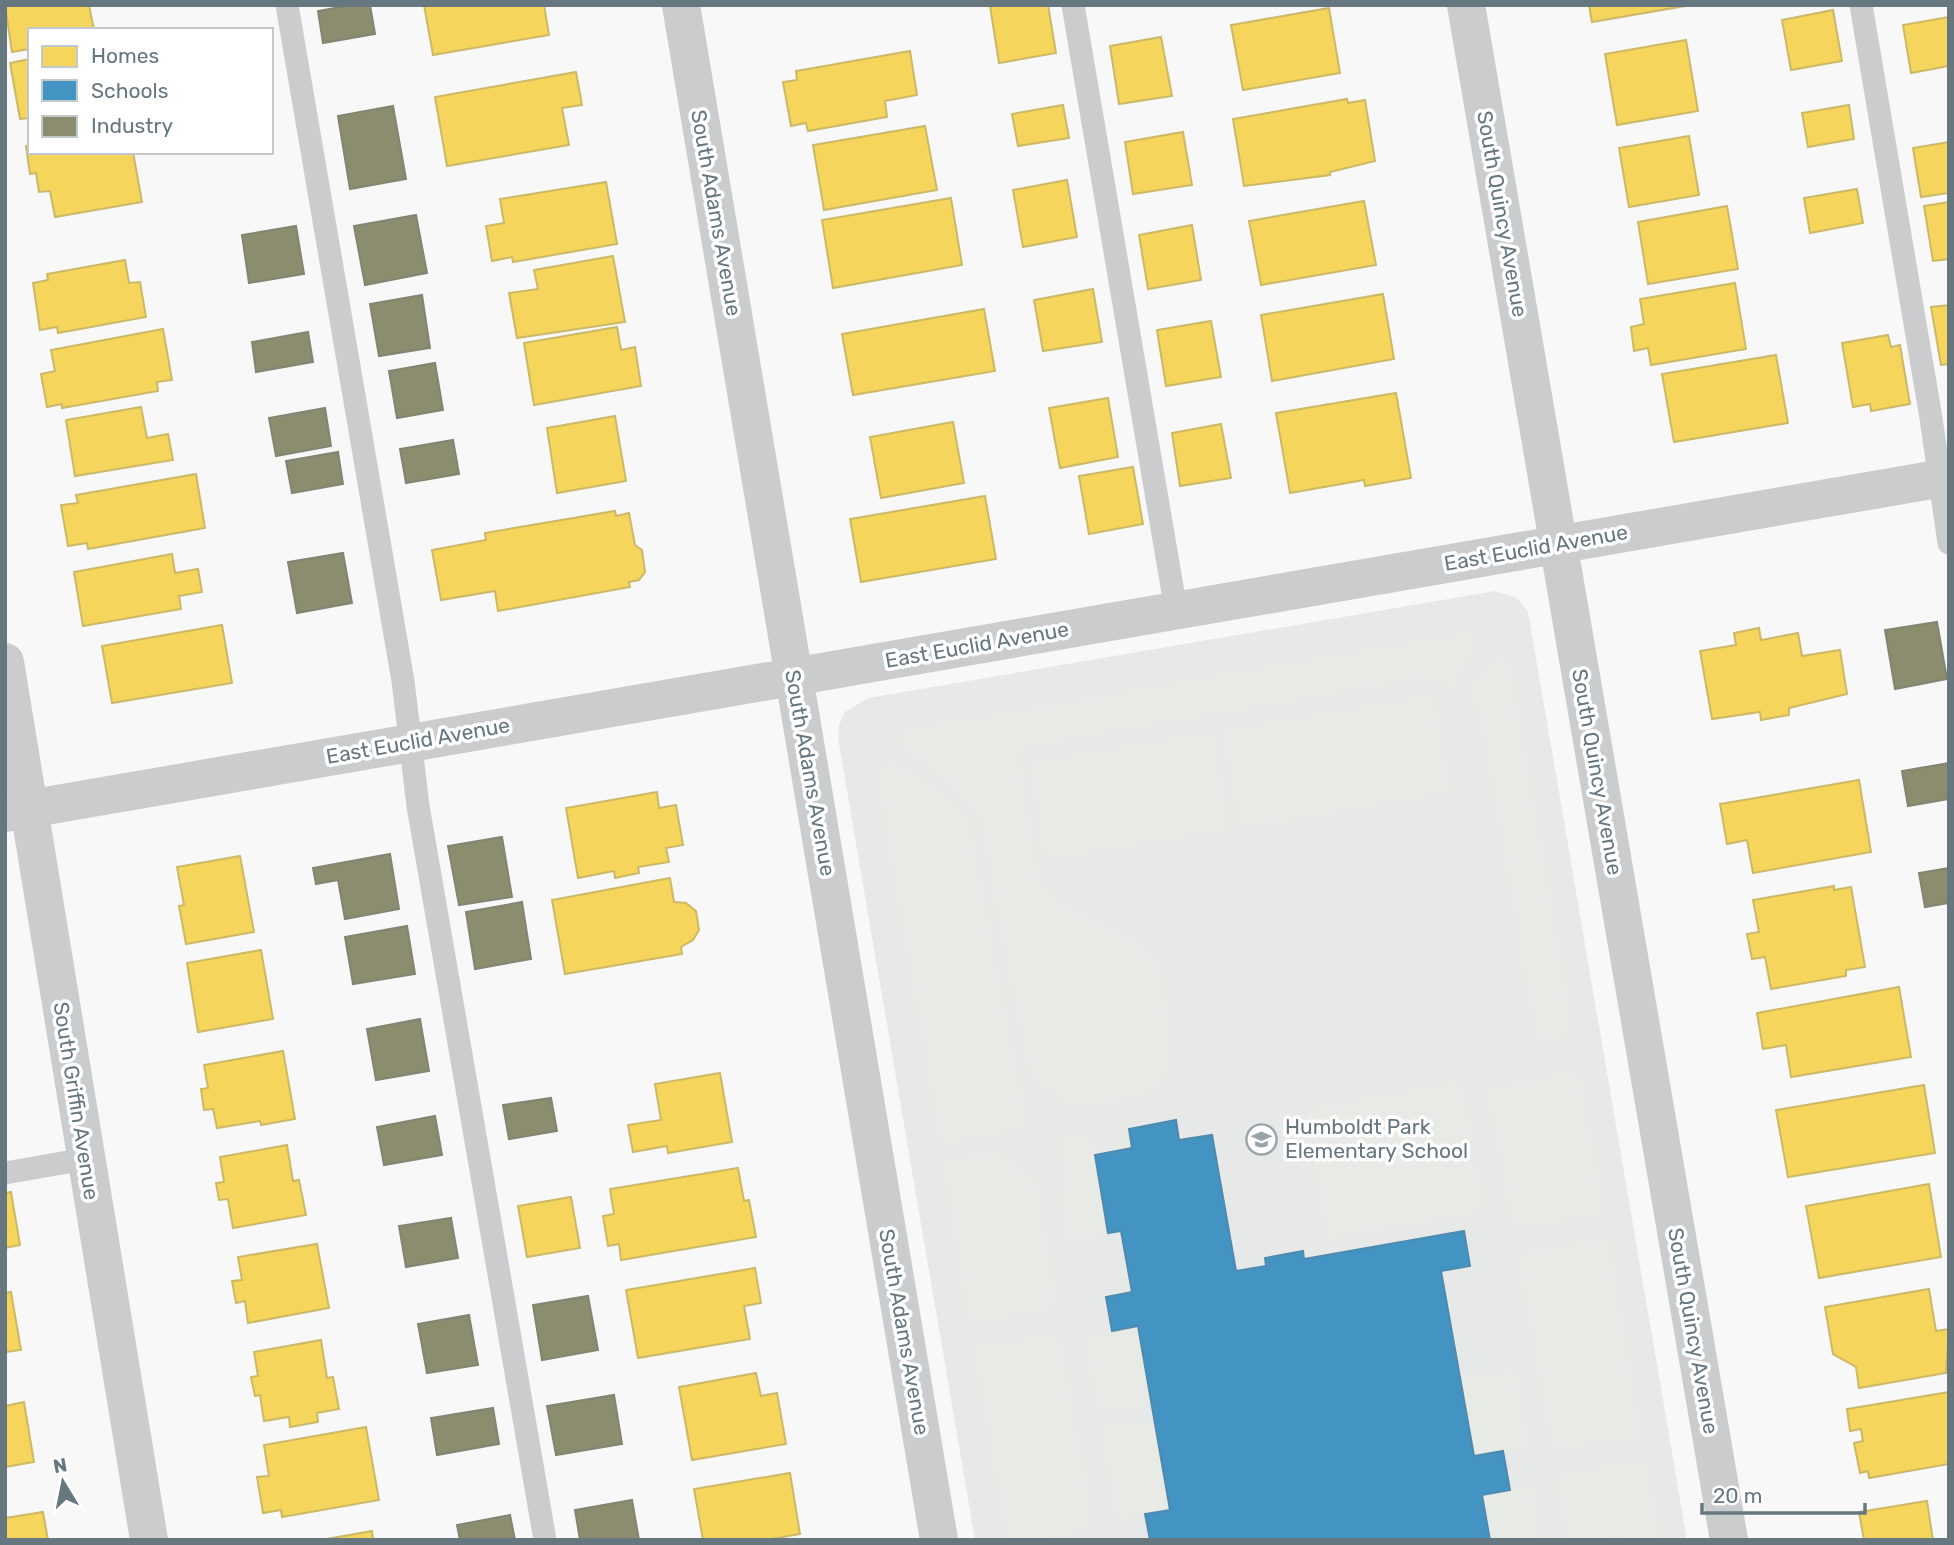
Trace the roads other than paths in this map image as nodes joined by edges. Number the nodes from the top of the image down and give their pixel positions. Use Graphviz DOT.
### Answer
graph roads {
  1 [pos="287,5"];
  2 [pos="681,5"];
  3 [pos="1073,5"];
  4 [pos="1466,5"];
  5 [pos="1861,5"];
  6 [pos="1944,477"];
  7 [pos="1559,544"];
  8 [pos="1949,544"];
  9 [pos="1175,610"];
  10 [pos="5,662"];
  11 [pos="794,677"];
  12 [pos="410,742"];
  13 [pos="17,811"];
  14 [pos="85,1159"];
  15 [pos="5,1173"];
  16 [pos="149,1540"];
  17 [pos="545,1540"];
  18 [pos="939,1540"];
  19 [pos="1729,1540"];
  1 -- 12 [label="lane"];
  2 -- 11 [label="street, South Adams Avenue"];
  3 -- 9 [label="lane"];
  4 -- 7 [label="street, South Quincy Avenue"];
  5 -- 6 [label="lane"];
  6 -- 7 [label="street, East Euclid Avenue"];
  6 -- 8 [label="lane"];
  7 -- 9 [label="street, East Euclid Avenue"];
  7 -- 19 [label="street, South Quincy Avenue"];
  9 -- 11 [label="street, East Euclid Avenue"];
  10 -- 13 [label="street, South Griffin Avenue"];
  11 -- 12 [label="street, East Euclid Avenue"];
  11 -- 18 [label="street, South Adams Avenue"];
  12 -- 13 [label="street, East Euclid Avenue"];
  12 -- 17 [label="lane"];
  13 -- 14 [label="street, South Griffin Avenue"];
  14 -- 15 [label="lane"];
  14 -- 16 [label="street, South Griffin Avenue"];
}
